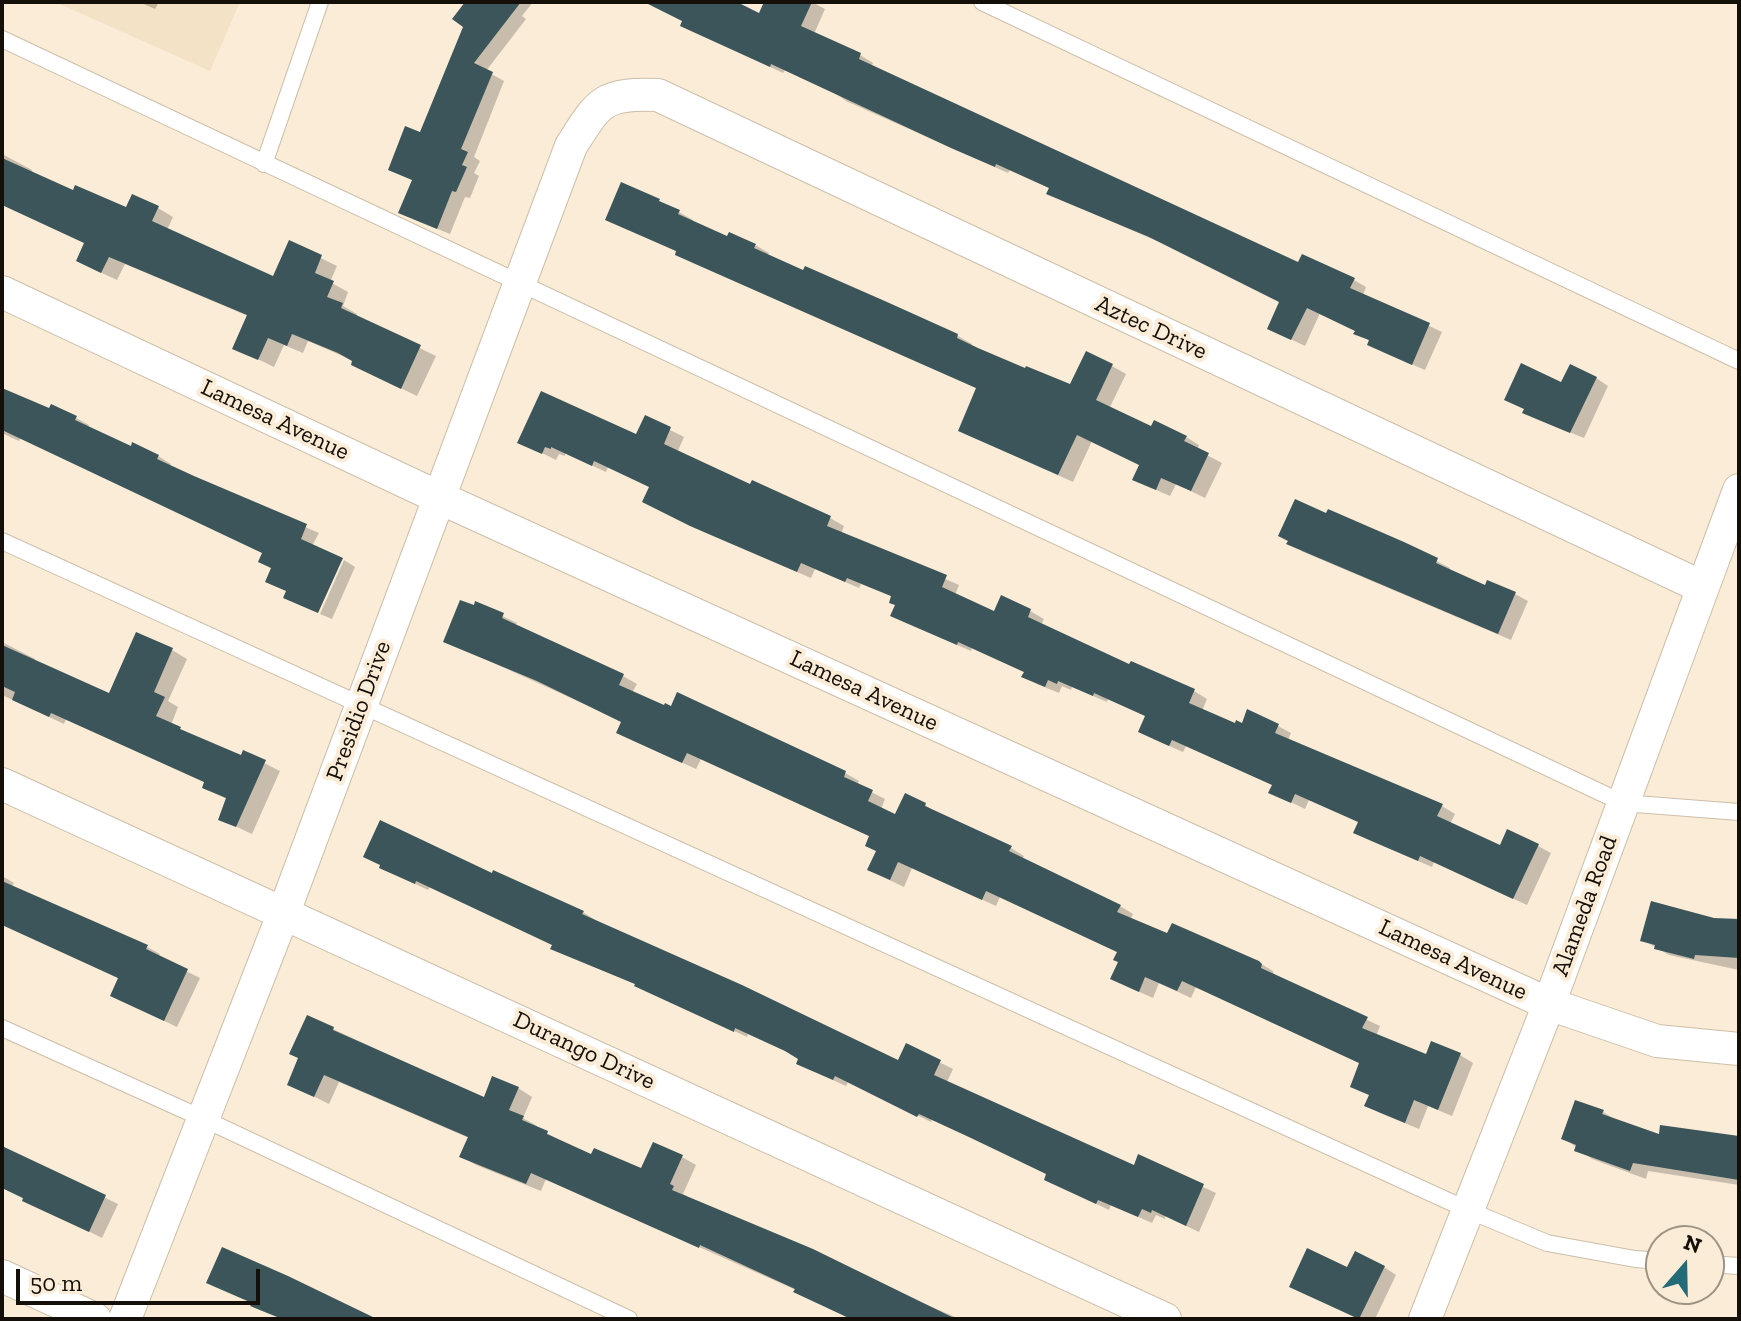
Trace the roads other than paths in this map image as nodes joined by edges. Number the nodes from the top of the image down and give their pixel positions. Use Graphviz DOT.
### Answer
graph roads {
  1 [pos="320,2"];
  2 [pos="982,2"];
  3 [pos="2,39"];
  4 [pos="596,106"];
  5 [pos="264,164"];
  6 [pos="519,282"];
  7 [pos="2,292"];
  8 [pos="1739,361"];
  9 [pos="1739,490"];
  10 [pos="438,497"];
  11 [pos="2,541"];
  12 [pos="1702,587"];
  13 [pos="362,704"];
  14 [pos="2,784"];
  15 [pos="1623,803"];
  16 [pos="1739,812"];
  17 [pos="284,912"];
  18 [pos="1549,1004"];
  19 [pos="2,1028"];
  20 [pos="1739,1049"];
  21 [pos="204,1119"];
  22 [pos="1468,1210"];
  23 [pos="1645,1260"];
  24 [pos="2,1276"];
  25 [pos="95,1319"];
  26 [pos="125,1319"];
  27 [pos="629,1319"];
  28 [pos="1165,1319"];
  29 [pos="1425,1319"];
  1 -- 5 [label="lane"];
  2 -- 8 [label="lane"];
  3 -- 5 [label="lane"];
  4 -- 6 [label="street, Presidio Drive"];
  4 -- 12 [label="street, Aztec Drive"];
  5 -- 6 [label="lane"];
  6 -- 10 [label="street, Presidio Drive"];
  6 -- 15 [label="lane"];
  7 -- 10 [label="street, Lamesa Avenue"];
  9 -- 12 [label="street, Alameda Road"];
  10 -- 13 [label="street, Presidio Drive"];
  10 -- 18 [label="street, Lamesa Avenue"];
  11 -- 13 [label="lane"];
  12 -- 15 [label="street, Alameda Road"];
  13 -- 17 [label="street, Presidio Drive"];
  13 -- 22 [label="lane"];
  14 -- 17 [label="street, Durango Drive"];
  15 -- 16 [label="lane"];
  15 -- 18 [label="street, Alameda Road"];
  17 -- 21 [label="street, Presidio Drive"];
  17 -- 28 [label="street, Durango Drive"];
  18 -- 20 [label="street, Lamesa Avenue"];
  18 -- 22 [label="street, Alameda Road"];
  19 -- 21 [label="lane"];
  21 -- 26 [label="street, Presidio Drive"];
  21 -- 27 [label="lane"];
  22 -- 23 [label="lane"];
  22 -- 29 [label="street, Alameda Road"];
  24 -- 25 [label="street"];
}
